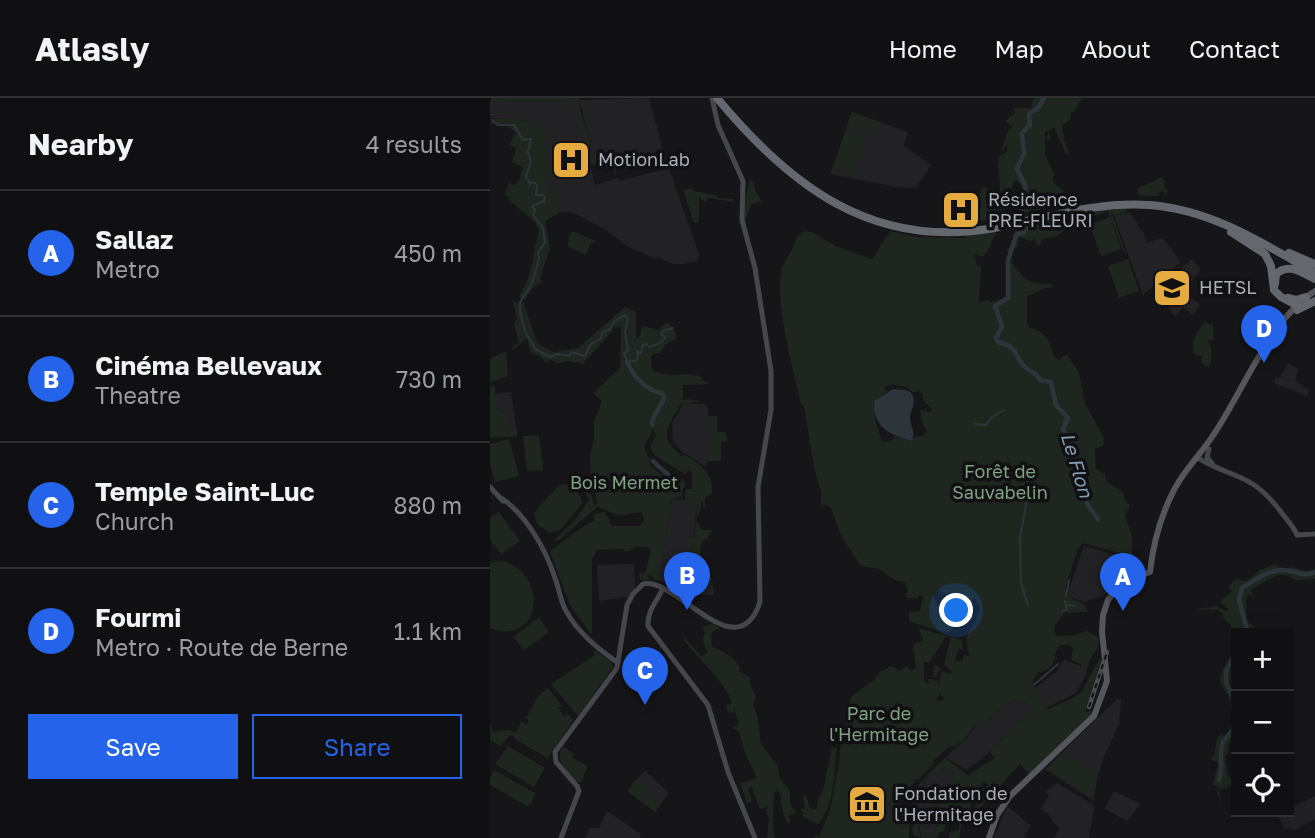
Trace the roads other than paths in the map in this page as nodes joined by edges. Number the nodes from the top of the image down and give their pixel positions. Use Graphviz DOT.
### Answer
graph roads {
  1 [pos="715,98"];
  2 [pos="723,98"];
  3 [pos="1133,203"];
  4 [pos="978,228"];
  5 [pos="1315,268"];
  6 [pos="1315,279"];
  7 [pos="1313,296"];
  8 [pos="1296,308"];
  9 [pos="1209,449"];
  10 [pos="1198,458"];
  11 [pos="1220,468"];
  12 [pos="490,487"];
  13 [pos="1315,532"];
  14 [pos="663,588"];
  15 [pos="674,596"];
  16 [pos="659,599"];
  17 [pos="619,654"];
  18 [pos="610,658"];
  19 [pos="618,663"];
  20 [pos="561,838"];
  21 [pos="755,838"];
  22 [pos="989,838"];
  1 -- 4 [label="highway"];
  1 -- 15 [label="main road"];
  2 -- 4 [label="highway"];
  3 -- 4 [label="highway"];
  3 -- 4 [label="highway"];
  3 -- 5 [label="highway"];
  3 -- 5 [label="highway"];
  3 -- 8 [label="highway"];
  6 -- 7 [label="highway"];
  7 -- 8 [label="highway"];
  8 -- 9 [label="main road"];
  8 -- 10 [label="main road"];
  9 -- 10 [label="main road"];
  9 -- 11 [label="main road"];
  10 -- 11 [label="main road"];
  10 -- 22 [label="main road"];
  11 -- 13 [label="main road"];
  12 -- 18 [label="main road"];
  14 -- 15 [label="main road"];
  14 -- 16 [label="main road"];
  14 -- 17 [label="main road"];
  15 -- 16 [label="main road"];
  16 -- 21 [label="main road"];
  17 -- 18 [label="main road"];
  17 -- 19 [label="main road"];
  18 -- 19 [label="main road"];
  19 -- 20 [label="main road"];
}
